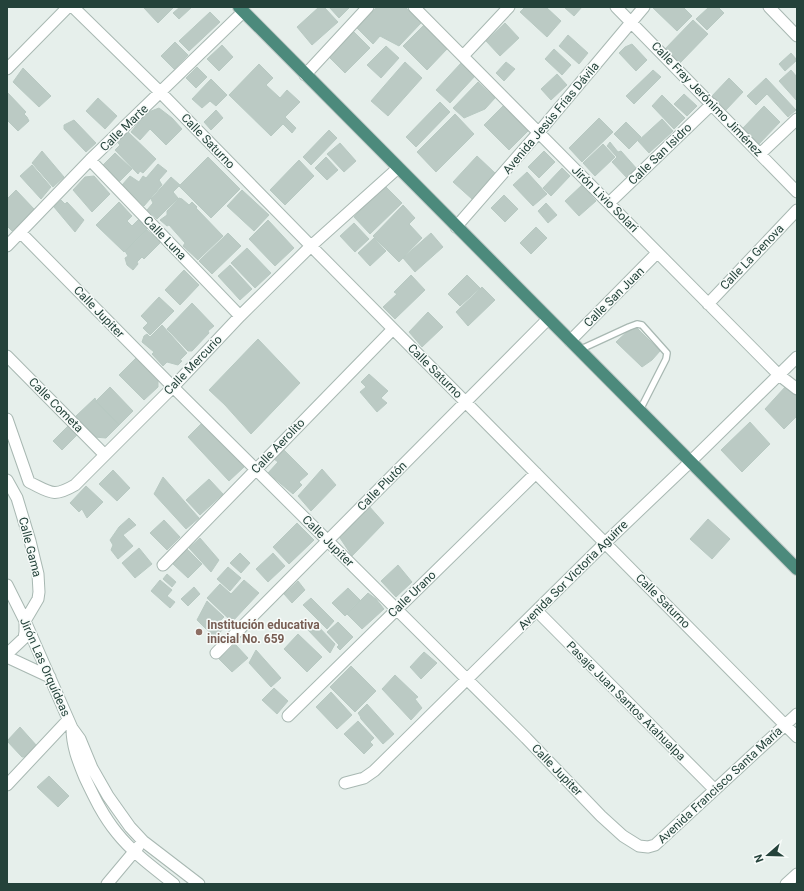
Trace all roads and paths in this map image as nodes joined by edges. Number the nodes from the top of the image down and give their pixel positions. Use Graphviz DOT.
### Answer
graph roads {
  1 [pos="68,7"];
  2 [pos="73,7"];
  3 [pos="368,7"];
  4 [pos="414,7"];
  5 [pos="510,7"];
  6 [pos="616,7"];
  7 [pos="644,7"];
  8 [pos="768,7"];
  9 [pos="241,9"];
  10 [pos="632,22"];
  11 [pos="797,36"];
  12 [pos="463,56"];
  13 [pos="7,69"];
  14 [pos="305,74"];
  15 [pos="161,93"];
  16 [pos="712,104"];
  17 [pos="797,119"];
  18 [pos="539,132"];
  19 [pos="760,154"];
  20 [pos="90,160"];
  21 [pos="398,168"];
  22 [pos="797,192"];
  23 [pos="609,203"];
  24 [pos="797,210"];
  25 [pos="456,227"];
  26 [pos="21,233"];
  27 [pos="7,246"];
  28 [pos="311,246"];
  29 [pos="657,252"];
  30 [pos="708,304"];
  31 [pos="240,316"];
  32 [pos="548,319"];
  33 [pos="393,329"];
  34 [pos="570,341"];
  35 [pos="579,350"];
  36 [pos="7,356"];
  37 [pos="797,357"];
  38 [pos="779,375"];
  39 [pos="172,387"];
  40 [pos="797,389"];
  41 [pos="466,402"];
  42 [pos="640,411"];
  43 [pos="7,419"];
  44 [pos="104,454"];
  45 [pos="690,462"];
  46 [pos="255,469"];
  47 [pos="536,473"];
  48 [pos="7,480"];
  49 [pos="328,541"];
  50 [pos="605,543"];
  51 [pos="163,565"];
  52 [pos="797,569"];
  53 [pos="7,586"];
  54 [pos="396,609"];
  55 [pos="537,611"];
  56 [pos="25,621"];
  57 [pos="216,653"];
  58 [pos="7,654"];
  59 [pos="7,657"];
  60 [pos="50,677"];
  61 [pos="468,680"];
  62 [pos="797,714"];
  63 [pos="288,716"];
  64 [pos="70,724"];
  65 [pos="786,725"];
  66 [pos="797,736"];
  67 [pos="345,783"];
  68 [pos="7,785"];
  69 [pos="715,790"];
  70 [pos="143,841"];
  71 [pos="639,846"];
  72 [pos="134,852"];
  73 [pos="797,874"];
  74 [pos="107,884"];
  75 [pos="174,884"];
  76 [pos="200,884"];
  77 [pos="786,884"];
  1 -- 13 [label="street"];
  2 -- 15 [label="street, Calle Saturno"];
  3 -- 14 [label="street"];
  4 -- 12 [label="street, Jirón Livio Solari"];
  5 -- 12 [label="street"];
  6 -- 10 [label="street, Calle Fray Jerónimo Jiménez"];
  7 -- 10 [label="street, Avenida Jesús Frias Dávila"];
  8 -- 11 [label="street"];
  9 -- 14 [label="highway"];
  9 -- 15 [label="street, Calle Marte"];
  10 -- 16 [label="street, Calle Fray Jerónimo Jiménez"];
  10 -- 18 [label="street, Avenida Jesús Frias Dávila"];
  12 -- 18 [label="street, Jirón Livio Solari"];
  14 -- 21 [label="highway"];
  15 -- 20 [label="street, Calle Marte"];
  15 -- 28 [label="street, Calle Saturno"];
  16 -- 19 [label="street, Calle Fray Jerónimo Jiménez"];
  16 -- 23 [label="street, Calle San Isidro"];
  17 -- 19 [label="street"];
  18 -- 23 [label="street, Jirón Livio Solari"];
  18 -- 25 [label="street, Avenida Jesús Frias Dávila"];
  19 -- 22 [label="street, Calle Fray Jerónimo Jiménez"];
  20 -- 26 [label="street, Calle Marte"];
  20 -- 31 [label="street, Calle Luna"];
  21 -- 25 [label="highway"];
  21 -- 28 [label="street, Calle Mercurio"];
  23 -- 29 [label="street, Jirón Livio Solari"];
  24 -- 30 [label="street, Calle La Genova"];
  25 -- 32 [label="highway"];
  26 -- 27 [label="street, Calle Marte"];
  26 -- 39 [label="street, Calle Jupiter"];
  28 -- 31 [label="street, Calle Mercurio"];
  28 -- 33 [label="street, Calle Saturno"];
  29 -- 30 [label="street, Jirón Livio Solari"];
  29 -- 34 [label="street, Calle San Juan"];
  30 -- 38 [label="street, Jirón Livio Solari"];
  31 -- 39 [label="street, Calle Mercurio"];
  32 -- 34 [label="highway"];
  32 -- 41 [label="street, Calle Plutón"];
  33 -- 41 [label="street, Calle Saturno"];
  33 -- 46 [label="street, Calle Aerolito"];
  34 -- 35 [label="highway"];
  35 -- 42 [label="highway"];
  35 -- 42 [label="lane"];
  36 -- 44 [label="street, Calle Cometa"];
  37 -- 38 [label="street, Avenida Sor Victoria Aguirre"];
  38 -- 40 [label="street, Jirón Livio Solari"];
  38 -- 45 [label="street, Avenida Sor Victoria Aguirre"];
  39 -- 44 [label="street, Calle Mercurio"];
  39 -- 46 [label="street, Calle Jupiter"];
  41 -- 47 [label="street, Calle Saturno"];
  41 -- 49 [label="street, Calle Plutón"];
  42 -- 45 [label="highway"];
  43 -- 44 [label="street, Calle Mercurio"];
  45 -- 50 [label="street, Avenida Sor Victoria Aguirre"];
  45 -- 52 [label="highway"];
  46 -- 49 [label="street, Calle Jupiter"];
  46 -- 51 [label="street, Calle Aerolito"];
  47 -- 50 [label="street, Calle Saturno"];
  47 -- 54 [label="street, Calle Urano"];
  48 -- 56 [label="street, Calle Gama"];
  49 -- 54 [label="street, Calle Jupiter"];
  49 -- 57 [label="street, Calle Plutón"];
  50 -- 55 [label="street, Avenida Sor Victoria Aguirre"];
  50 -- 65 [label="street, Calle Saturno"];
  53 -- 56 [label="street, Jirón Las Orquídeas"];
  54 -- 61 [label="street, Calle Jupiter"];
  54 -- 63 [label="street, Calle Urano"];
  55 -- 61 [label="street, Avenida Sor Victoria Aguirre"];
  55 -- 69 [label="street, Pasaje Juan Santos Atahualpa"];
  56 -- 58 [label="street, Calle Gama"];
  56 -- 60 [label="street, Jirón Las Orquídeas"];
  59 -- 60 [label="street"];
  60 -- 64 [label="street, Jirón Las Orquídeas"];
  61 -- 67 [label="street, Avenida Sor Victoria Aguirre"];
  61 -- 71 [label="street, Calle Jupiter"];
  62 -- 65 [label="street, Avenida Francisco Santa María"];
  64 -- 68 [label="street"];
  64 -- 70 [label="street"];
  64 -- 72 [label="street"];
  65 -- 66 [label="street, Calle Saturno"];
  65 -- 69 [label="street, Avenida Francisco Santa María"];
  69 -- 71 [label="street, Avenida Francisco Santa María"];
  70 -- 72 [label="street"];
  70 -- 76 [label="street"];
  72 -- 74 [label="street"];
  72 -- 75 [label="street"];
  73 -- 77 [label="street"];
}
